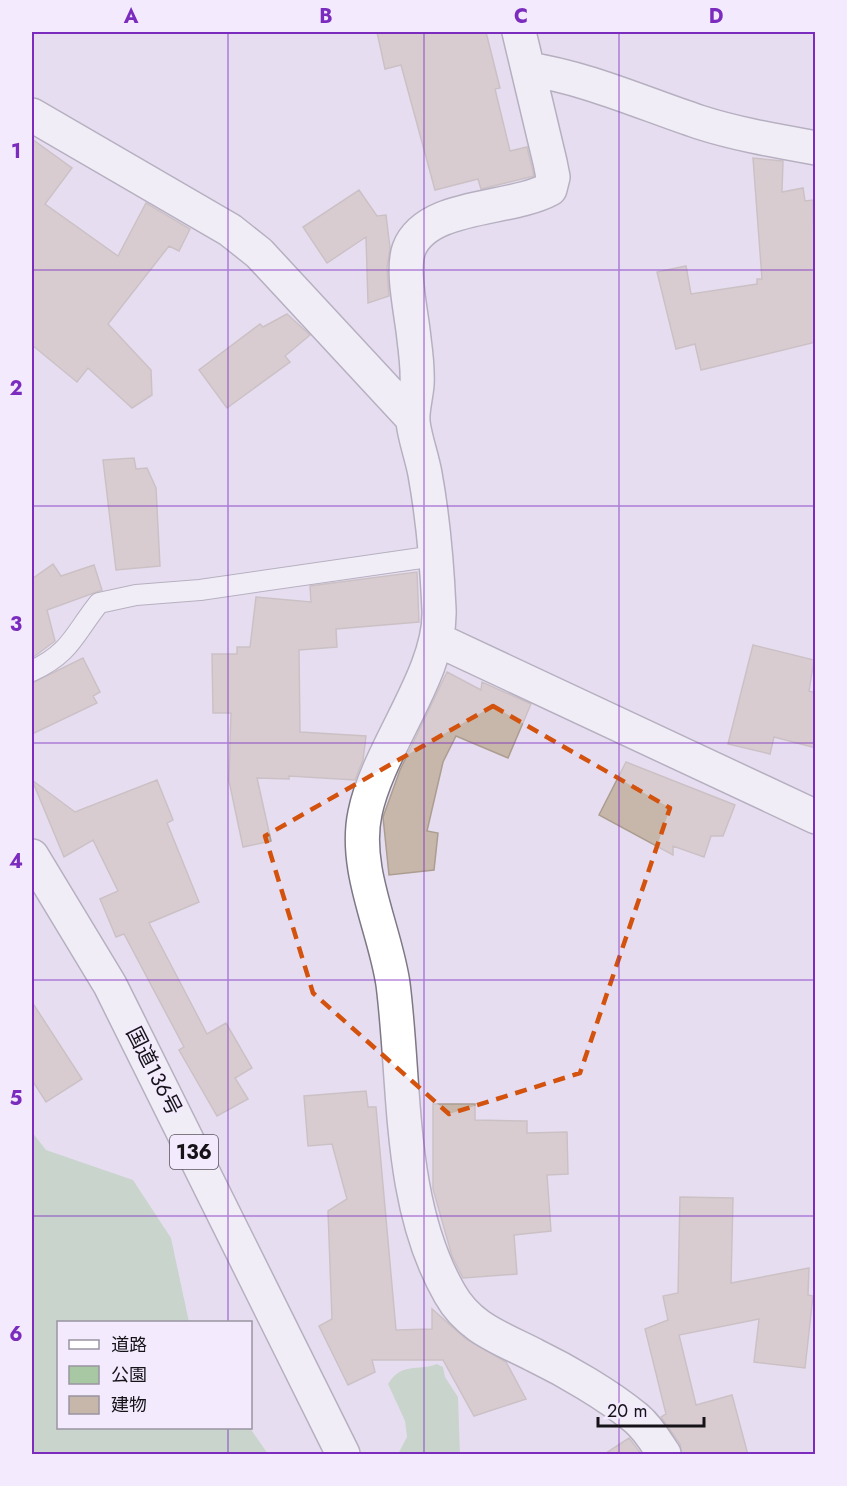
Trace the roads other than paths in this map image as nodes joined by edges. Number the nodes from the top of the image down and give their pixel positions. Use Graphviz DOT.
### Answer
graph roads {
  1 [pos="519,32"];
  2 [pos="528,69"];
  3 [pos="32,116"];
  4 [pos="816,148"];
  5 [pos="413,419"];
  6 [pos="435,556"];
  7 [pos="438,640"];
  8 [pos="32,671"];
  9 [pos="816,818"];
  10 [pos="32,856"];
  11 [pos="343,1455"];
  12 [pos="663,1455"];
  1 -- 2 [label="main road"];
  2 -- 4 [label="main road"];
  2 -- 5 [label="main road"];
  3 -- 5 [label="main road"];
  5 -- 6 [label="main road"];
  6 -- 7 [label="main road"];
  6 -- 8 [label="lane"];
  7 -- 9 [label="main road"];
  7 -- 12 [label="main road"];
  10 -- 11 [label="main road, 国道136号 / 136"];
}
